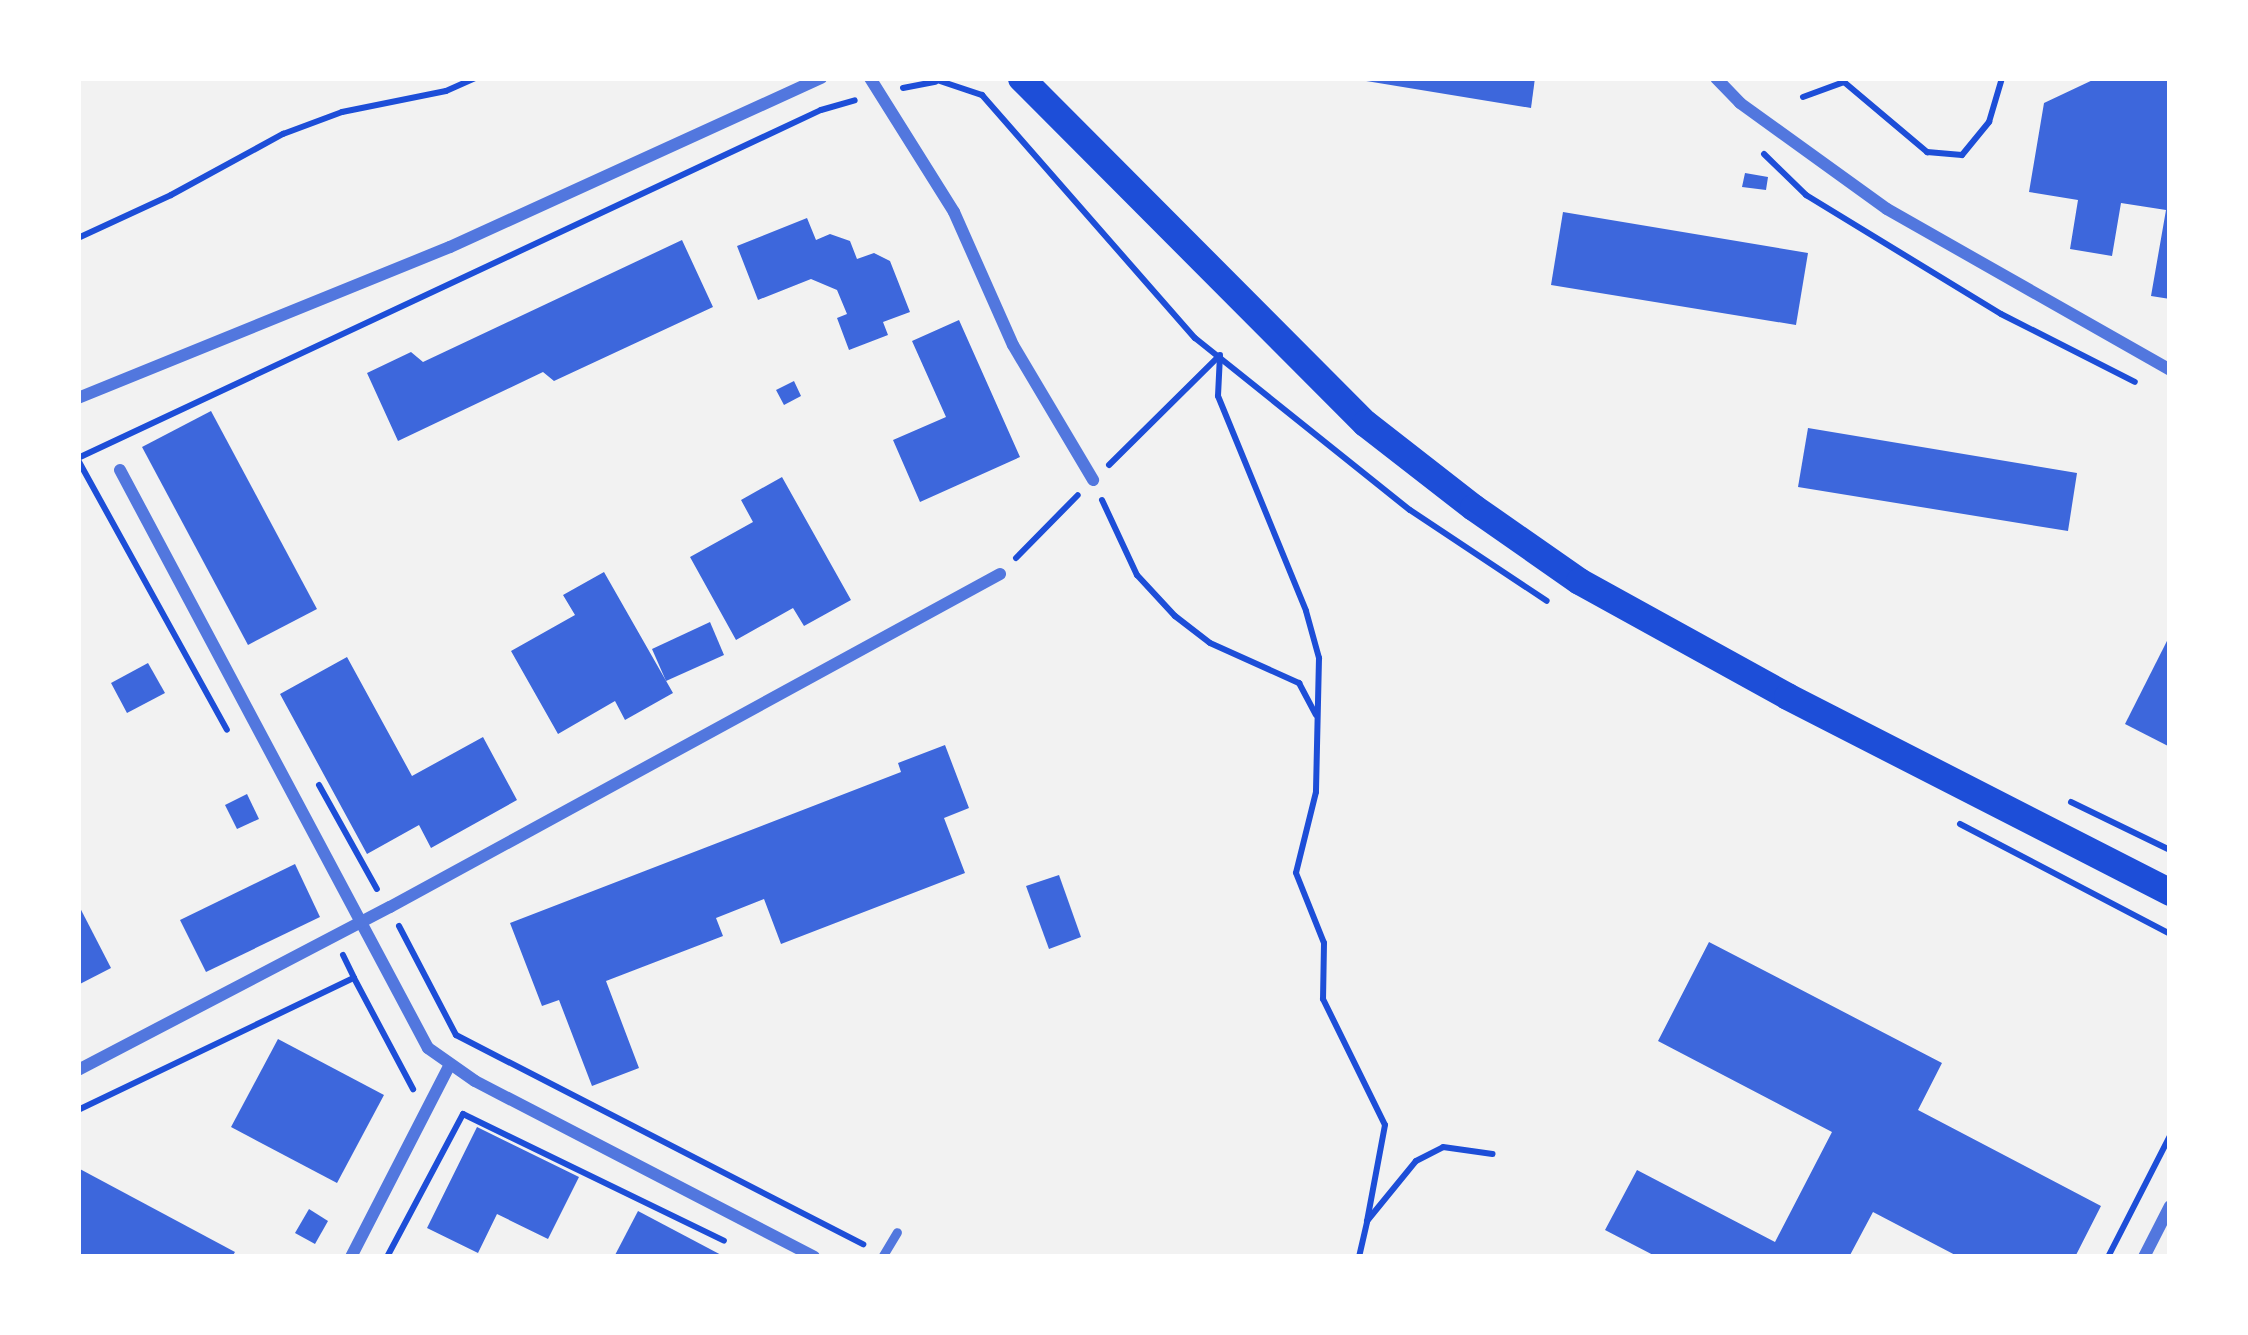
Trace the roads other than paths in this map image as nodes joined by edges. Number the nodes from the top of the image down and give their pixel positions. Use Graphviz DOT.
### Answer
graph roads {
  1 [pos="821,78"];
  2 [pos="870,78"];
  3 [pos="1021,78"];
  4 [pos="1717,78"];
  5 [pos="2170,370"];
  6 [pos="78,398"];
  7 [pos="120,470"];
  8 [pos="1094,480"];
  9 [pos="1000,574"];
  10 [pos="2170,892"];
  11 [pos="362,922"];
  12 [pos="448,1066"];
  13 [pos="78,1070"];
  14 [pos="2170,1206"];
  15 [pos="897,1232"];
  16 [pos="883,1256"];
  17 [pos="351,1257"];
  18 [pos="814,1257"];
  19 [pos="2144,1257"];
  1 -- 6 [label="street"];
  2 -- 8 [label="street"];
  3 -- 10 [label="main road"];
  4 -- 5 [label="street"];
  7 -- 11 [label="street"];
  9 -- 11 [label="street"];
  11 -- 12 [label="street"];
  11 -- 13 [label="street"];
  12 -- 17 [label="street"];
  12 -- 18 [label="street"];
  14 -- 19 [label="street"];
  15 -- 16 [label="lane"];
}
